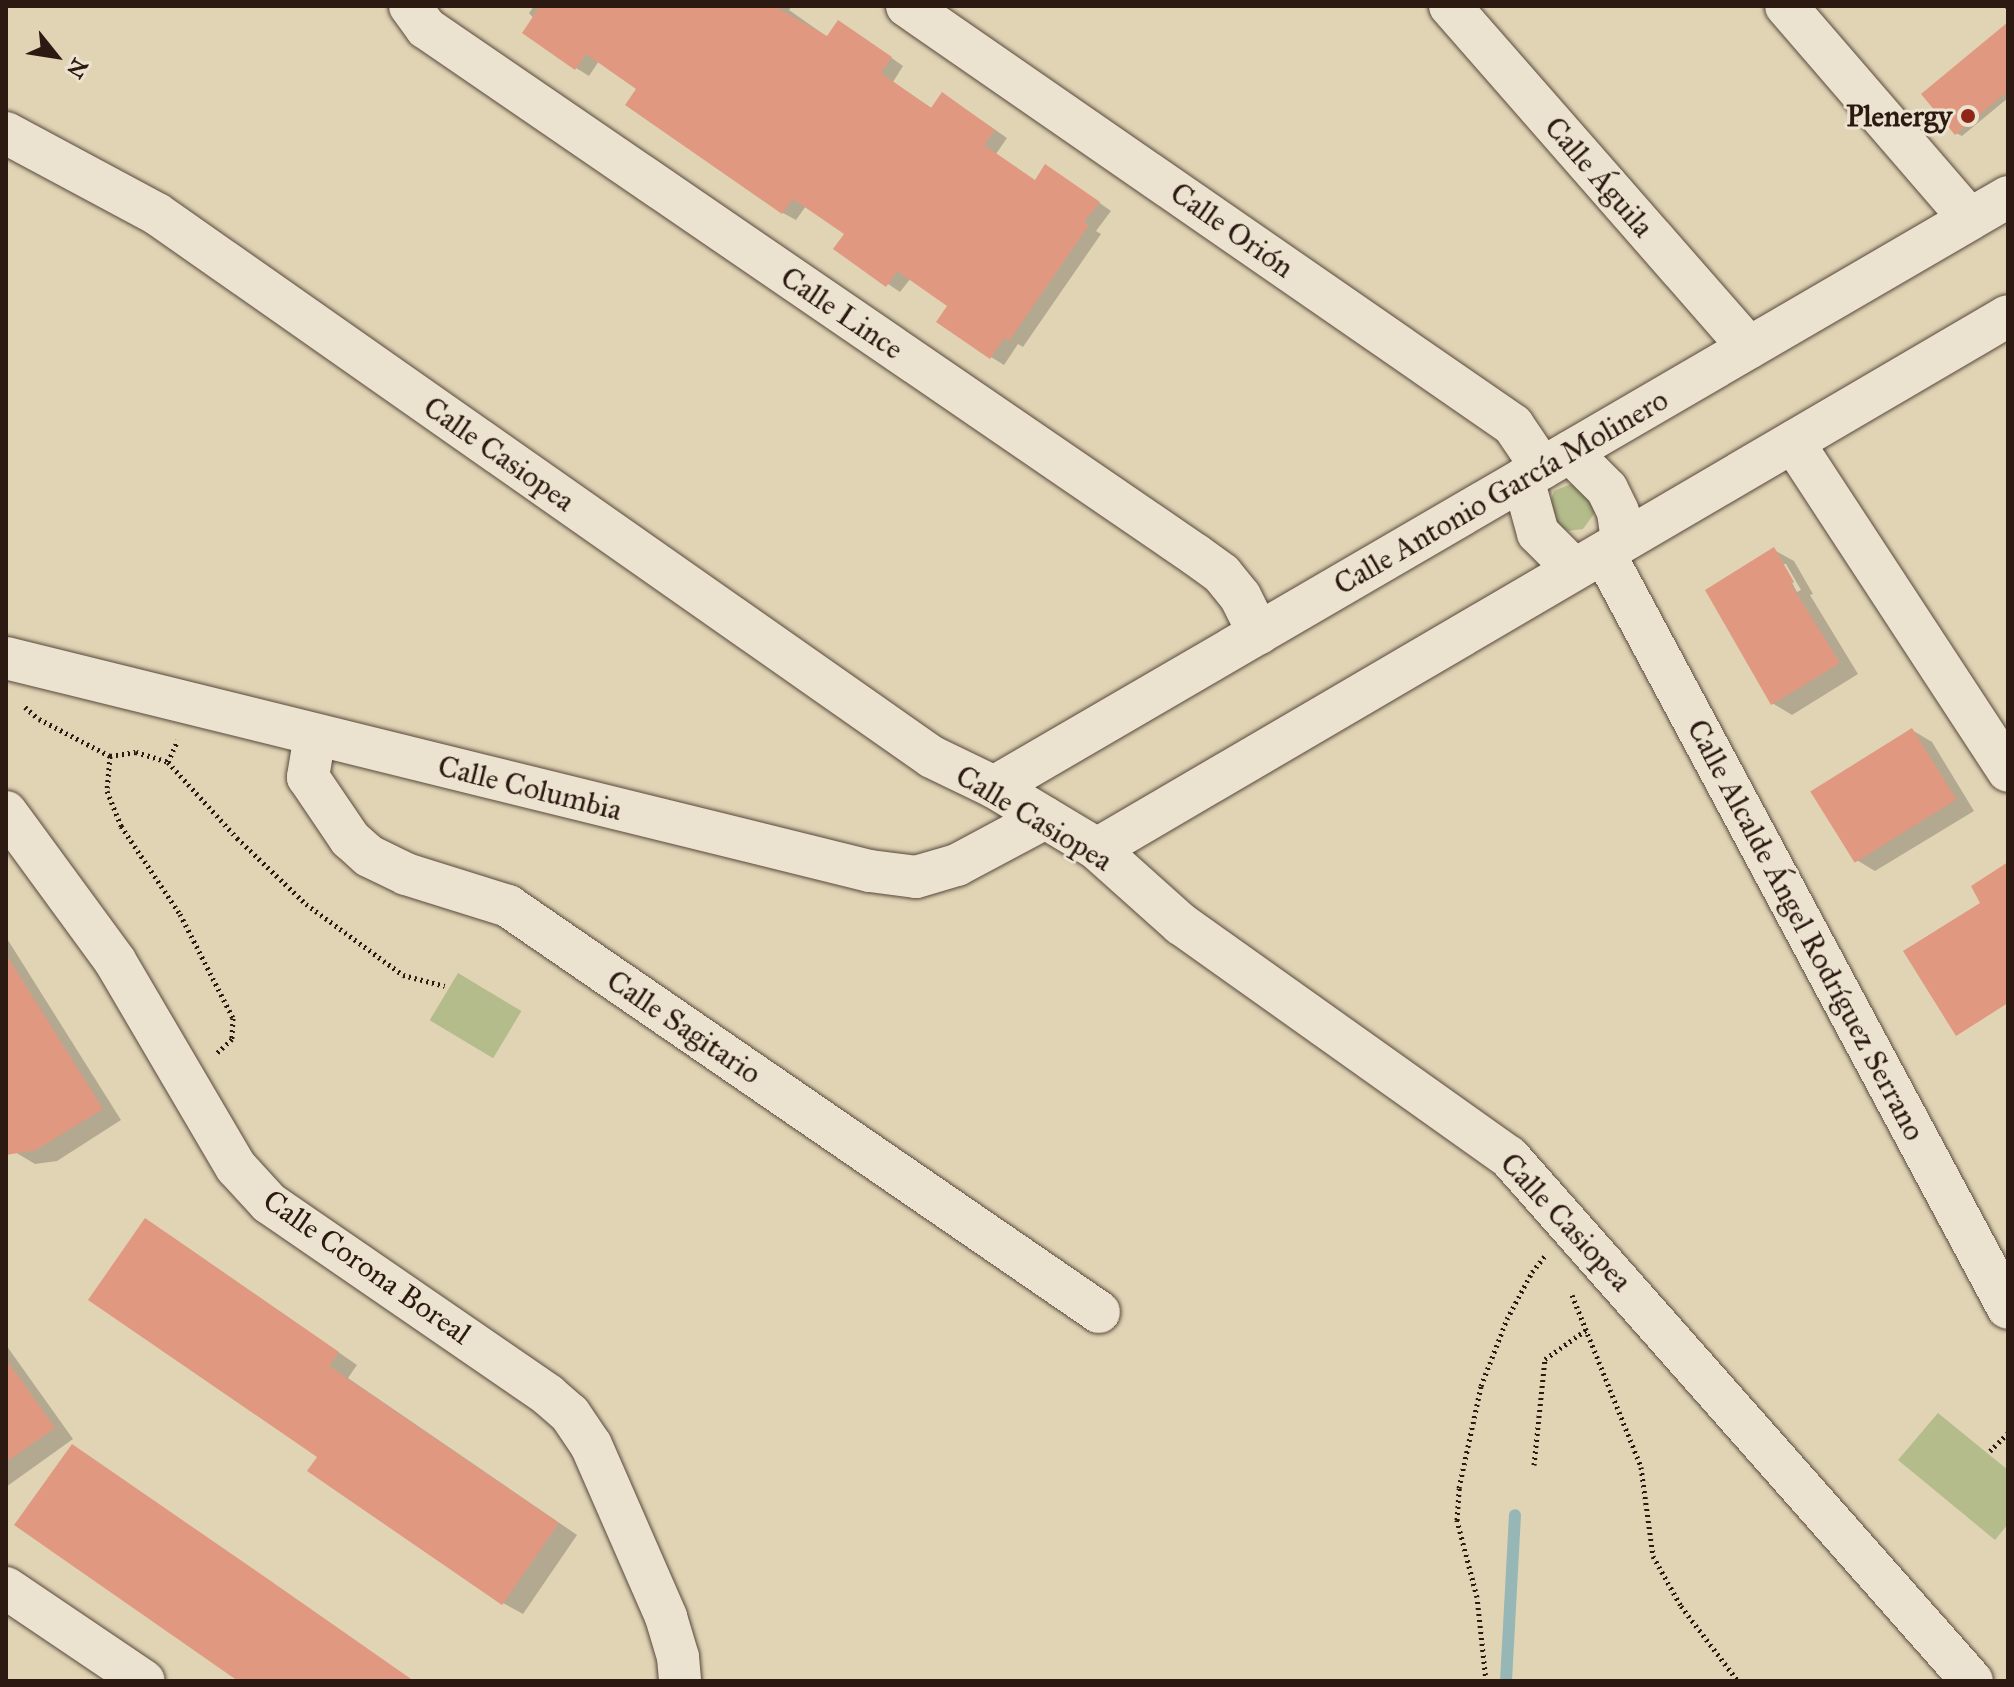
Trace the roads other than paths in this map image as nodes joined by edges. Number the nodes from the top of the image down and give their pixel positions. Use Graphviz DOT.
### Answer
graph roads {
  1 [pos="410,6"];
  2 [pos="907,6"];
  3 [pos="1450,6"];
  4 [pos="1786,6"];
  5 [pos="6,133"];
  6 [pos="2008,197"];
  7 [pos="1970,219"];
  8 [pos="2008,316"];
  9 [pos="1749,348"];
  10 [pos="1793,442"];
  11 [pos="1545,467"];
  12 [pos="1600,554"];
  13 [pos="1259,634"];
  14 [pos="6,658"];
  15 [pos="315,735"];
  16 [pos="2008,771"];
  17 [pos="994,787"];
  18 [pos="6,812"];
  19 [pos="1045,818"];
  20 [pos="1097,849"];
  21 [pos="2008,1308"];
  22 [pos="1099,1312"];
  23 [pos="6,1588"];
  24 [pos="144,1681"];
  25 [pos="680,1681"];
  26 [pos="1972,1681"];
  1 -- 13 [label="street, Calle Lince"];
  2 -- 11 [label="street, Calle Orión"];
  3 -- 9 [label="street, Calle Águila"];
  4 -- 7 [label="street"];
  5 -- 17 [label="street, Calle Casiopea"];
  6 -- 7 [label="street, Calle Antonio García Molinero"];
  7 -- 9 [label="street, Calle Antonio García Molinero"];
  8 -- 10 [label="street"];
  9 -- 11 [label="street, Calle Antonio García Molinero"];
  10 -- 12 [label="street"];
  10 -- 16 [label="street"];
  11 -- 12 [label="street"];
  11 -- 12 [label="street"];
  11 -- 13 [label="street, Calle Antonio García Molinero"];
  12 -- 20 [label="street"];
  12 -- 21 [label="street, Calle Alcalde Ángel Rodríguez Serrano"];
  13 -- 17 [label="street, Calle Antonio García Molinero"];
  14 -- 15 [label="street, Calle Columbia"];
  15 -- 19 [label="street, Calle Columbia"];
  15 -- 22 [label="street, Calle Sagitario"];
  17 -- 19 [label="street, Calle Casiopea"];
  18 -- 25 [label="street, Calle Corona Boreal"];
  19 -- 20 [label="street, Calle Casiopea"];
  20 -- 26 [label="street, Calle Casiopea"];
  23 -- 24 [label="street"];
}
